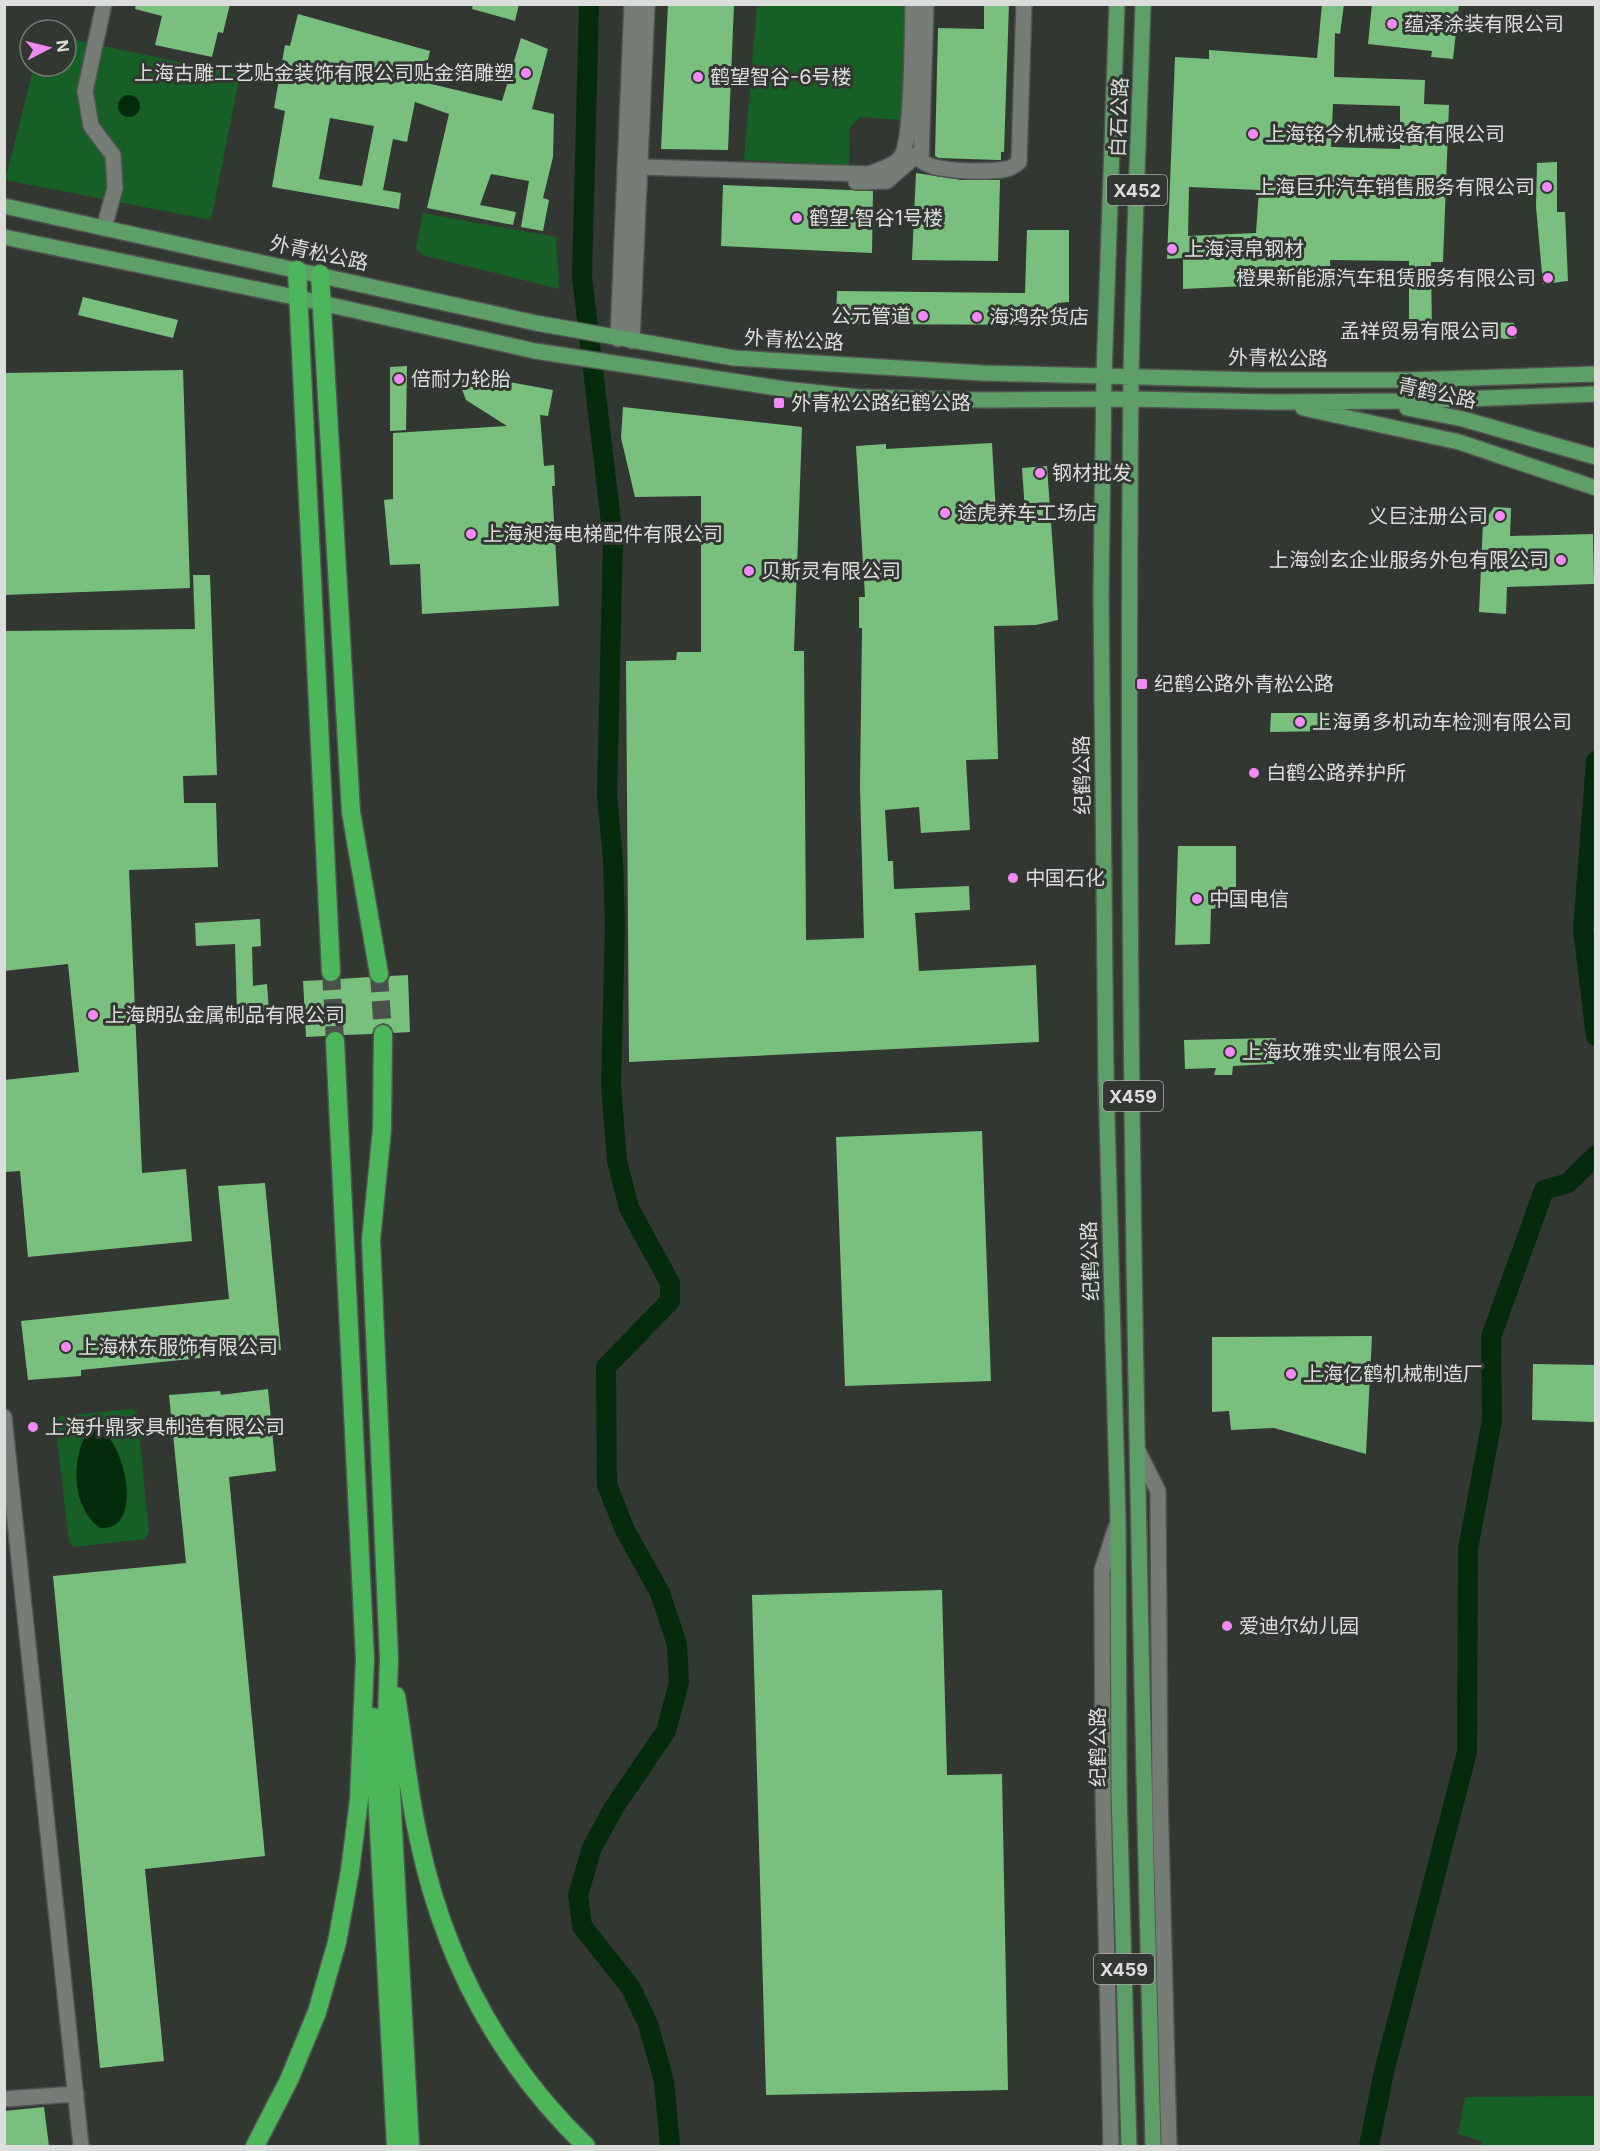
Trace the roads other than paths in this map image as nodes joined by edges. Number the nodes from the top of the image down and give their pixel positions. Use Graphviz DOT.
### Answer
graph roads {
  1 [pos="104,4"];
  2 [pos="632,4"];
  3 [pos="647,4"];
  4 [pos="914,4"];
  5 [pos="926,4"];
  6 [pos="1024,4"];
  7 [pos="1117,4"];
  8 [pos="1143,4"];
  9 [pos="920,152"];
  10 [pos="641,167"];
  11 [pos="633,188"];
  12 [pos="4,206"];
  13 [pos="104,228"];
  14 [pos="4,237"];
  15 [pos="297,270"];
  16 [pos="320,274"];
  17 [pos="299,298"];
  18 [pos="322,303"];
  19 [pos="620,339"];
  20 [pos="1596,374"];
  21 [pos="1104,375"];
  22 [pos="1131,375"];
  23 [pos="1267,380"];
  24 [pos="1596,394"];
  25 [pos="1104,399"];
  26 [pos="1131,399"];
  27 [pos="1277,402"];
  28 [pos="1375,402"];
  29 [pos="1596,458"];
  30 [pos="1596,488"];
  31 [pos="331,972"];
  32 [pos="379,974"];
  33 [pos="383,1034"];
  34 [pos="334,1041"];
  35 [pos="4,1417"];
  36 [pos="1139,1453"];
  37 [pos="1118,1521"];
  38 [pos="389,1658"];
  39 [pos="364,1659"];
  40 [pos="395,1994"];
  41 [pos="76,2094"];
  42 [pos="4,2099"];
  43 [pos="81,2146"];
  44 [pos="255,2146"];
  45 [pos="396,2146"];
  46 [pos="410,2146"];
  47 [pos="586,2146"];
  48 [pos="1111,2146"];
  49 [pos="1129,2146"];
  50 [pos="1153,2146"];
  51 [pos="1169,2146"];
  1 -- 13 [label="street"];
  2 -- 11 [label="street"];
  3 -- 10 [label="street"];
  4 -- 10 [label="street"];
  5 -- 9 [label="street"];
  6 -- 9 [label="street"];
  7 -- 21 [label="main road, 白石公路 / X452"];
  8 -- 22 [label="main road, 白石公路 / X452"];
  9 -- 11 [label="street"];
  10 -- 11 [label="street"];
  11 -- 19 [label="street"];
  12 -- 13 [label="main road, 外青松公路"];
  13 -- 15 [label="main road, 外青松公路"];
  14 -- 17 [label="main road"];
  15 -- 16 [label="main road, 外青松公路"];
  15 -- 17 [label="highway"];
  16 -- 18 [label="highway"];
  16 -- 19 [label="main road, 外青松公路"];
  17 -- 18 [label="main road"];
  17 -- 31 [label="highway"];
  18 -- 25 [label="main road"];
  18 -- 32 [label="highway"];
  19 -- 21 [label="main road, 外青松公路"];
  20 -- 23 [label="main road, 外青松公路"];
  21 -- 22 [label="main road, 外青松公路"];
  21 -- 25 [label="main road, 纪鹤公路 / X459"];
  22 -- 23 [label="main road, 外青松公路"];
  22 -- 26 [label="main road, X459"];
  23 -- 28 [label="main road, 青鹤公路"];
  24 -- 28 [label="main road"];
  25 -- 26 [label="main road"];
  25 -- 37 [label="main road, 纪鹤公路 / X459"];
  26 -- 27 [label="main road"];
  26 -- 36 [label="main road, X459"];
  27 -- 28 [label="main road"];
  27 -- 30 [label="main road"];
  28 -- 29 [label="main road, 青鹤公路"];
  33 -- 38 [label="highway"];
  34 -- 39 [label="highway"];
  35 -- 41 [label="street"];
  36 -- 50 [label="main road, X459"];
  36 -- 51 [label="street"];
  37 -- 48 [label="street"];
  37 -- 49 [label="main road, 纪鹤公路 / X459"];
  38 -- 40 [label="highway"];
  38 -- 47 [label="highway"];
  39 -- 40 [label="highway"];
  39 -- 44 [label="highway"];
  40 -- 45 [label="highway"];
  40 -- 46 [label="highway"];
  41 -- 42 [label="street"];
  41 -- 43 [label="street"];
}
